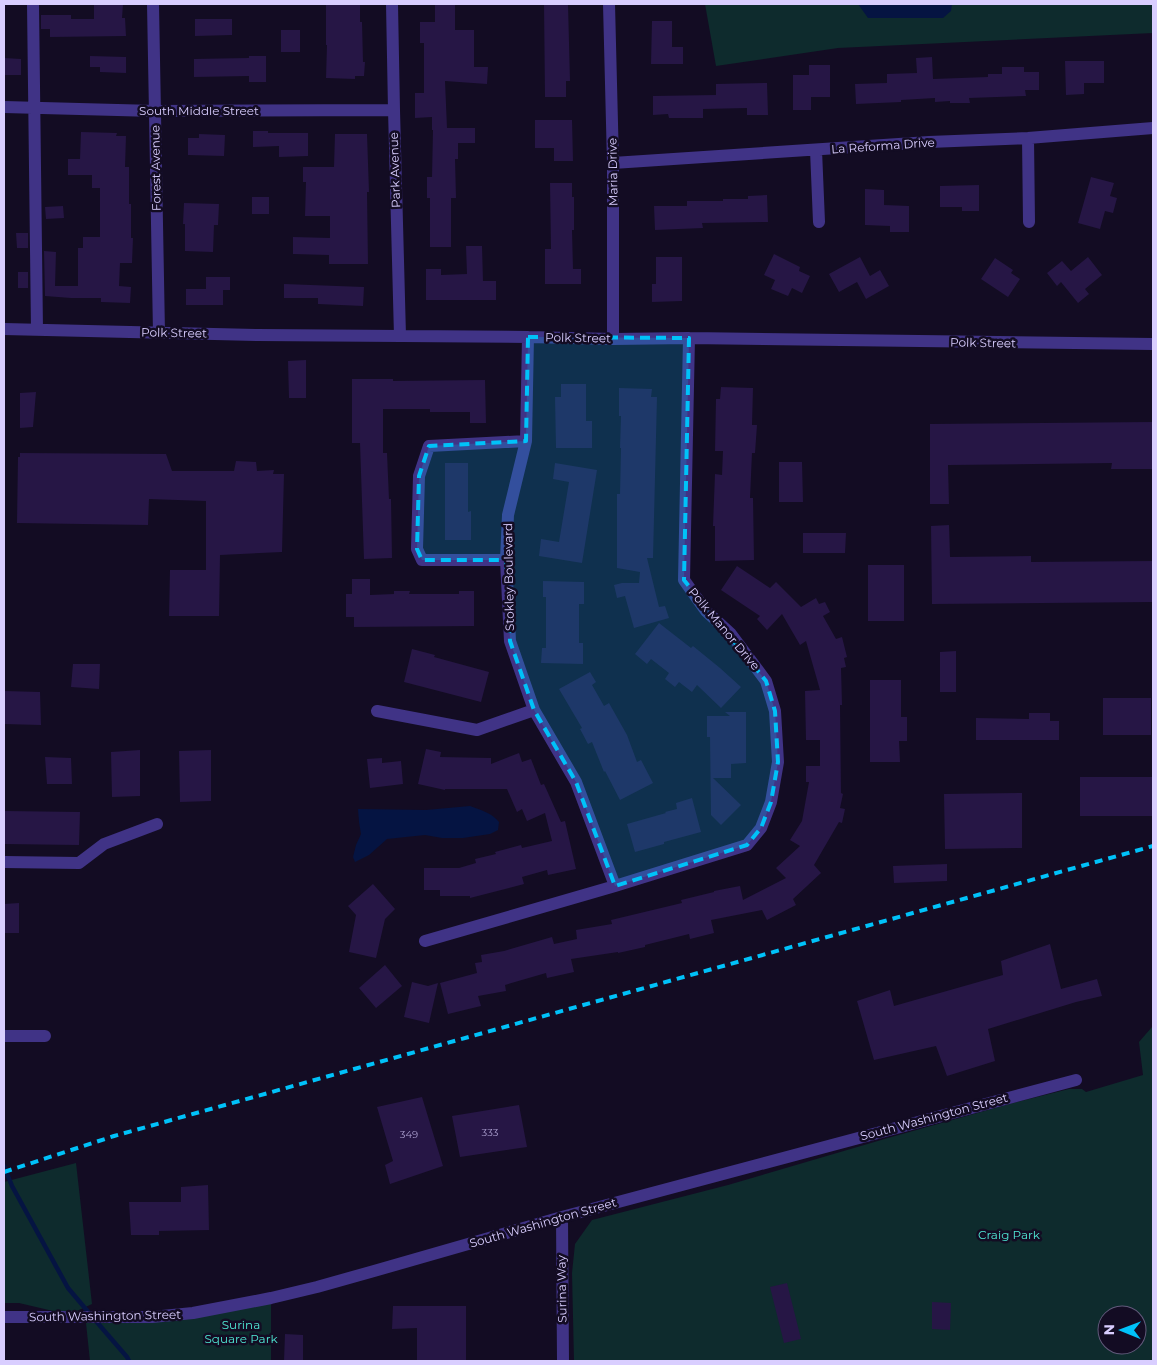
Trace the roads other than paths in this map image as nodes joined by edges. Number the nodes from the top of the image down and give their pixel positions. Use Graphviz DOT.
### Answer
graph roads {
  1 [pos="33,4"];
  2 [pos="153,4"];
  3 [pos="392,4"];
  4 [pos="609,4"];
  5 [pos="4,107"];
  6 [pos="34,108"];
  7 [pos="394,110"];
  8 [pos="156,111"];
  9 [pos="1153,128"];
  10 [pos="1028,138"];
  11 [pos="816,150"];
  12 [pos="613,163"];
  13 [pos="819,222"];
  14 [pos="1029,222"];
  15 [pos="4,330"];
  16 [pos="37,330"];
  17 [pos="159,333"];
  18 [pos="400,336"];
  19 [pos="528,337"];
  20 [pos="689,338"];
  21 [pos="614,339"];
  22 [pos="1153,344"];
  23 [pos="526,441"];
  24 [pos="506,560"];
  25 [pos="534,710"];
  26 [pos="377,711"];
  27 [pos="157,824"];
  28 [pos="4,862"];
  29 [pos="615,886"];
  30 [pos="425,941"];
  31 [pos="4,1036"];
  32 [pos="44,1036"];
  33 [pos="1076,1080"];
  34 [pos="562,1217"];
  35 [pos="4,1317"];
  36 [pos="563,1361"];
  1 -- 6 [label="street"];
  2 -- 8 [label="street, Forest Avenue"];
  3 -- 7 [label="street, Park Avenue"];
  4 -- 12 [label="street, Maria Drive"];
  5 -- 6 [label="street, South Middle Street"];
  6 -- 8 [label="street, South Middle Street"];
  6 -- 16 [label="street"];
  7 -- 8 [label="street, South Middle Street"];
  7 -- 18 [label="street, Park Avenue"];
  8 -- 17 [label="street, Forest Avenue"];
  9 -- 10 [label="street, La Reforma Drive"];
  10 -- 11 [label="street, La Reforma Drive"];
  10 -- 14 [label="street"];
  11 -- 12 [label="street, La Reforma Drive"];
  11 -- 13 [label="street"];
  12 -- 21 [label="street, Maria Drive"];
  15 -- 16 [label="street, Polk Street"];
  16 -- 17 [label="street, Polk Street"];
  17 -- 18 [label="street, Polk Street"];
  18 -- 19 [label="street, Polk Street"];
  19 -- 21 [label="street, Polk Street"];
  19 -- 23 [label="street, Stokley Boulevard"];
  20 -- 21 [label="street, Polk Street"];
  20 -- 22 [label="street, Polk Street"];
  20 -- 29 [label="street, Polk Manor Drive"];
  23 -- 24 [label="street, Stokley Boulevard"];
  23 -- 24 [label="street"];
  24 -- 25 [label="street, Stokley Boulevard"];
  25 -- 26 [label="street"];
  25 -- 29 [label="street, Stokley Boulevard"];
  27 -- 28 [label="street"];
  29 -- 30 [label="street, Polk Manor Drive"];
  31 -- 32 [label="street"];
  33 -- 34 [label="street, South Washington Street"];
  34 -- 35 [label="street, South Washington Street"];
  34 -- 36 [label="street, Surina Way"];
}
